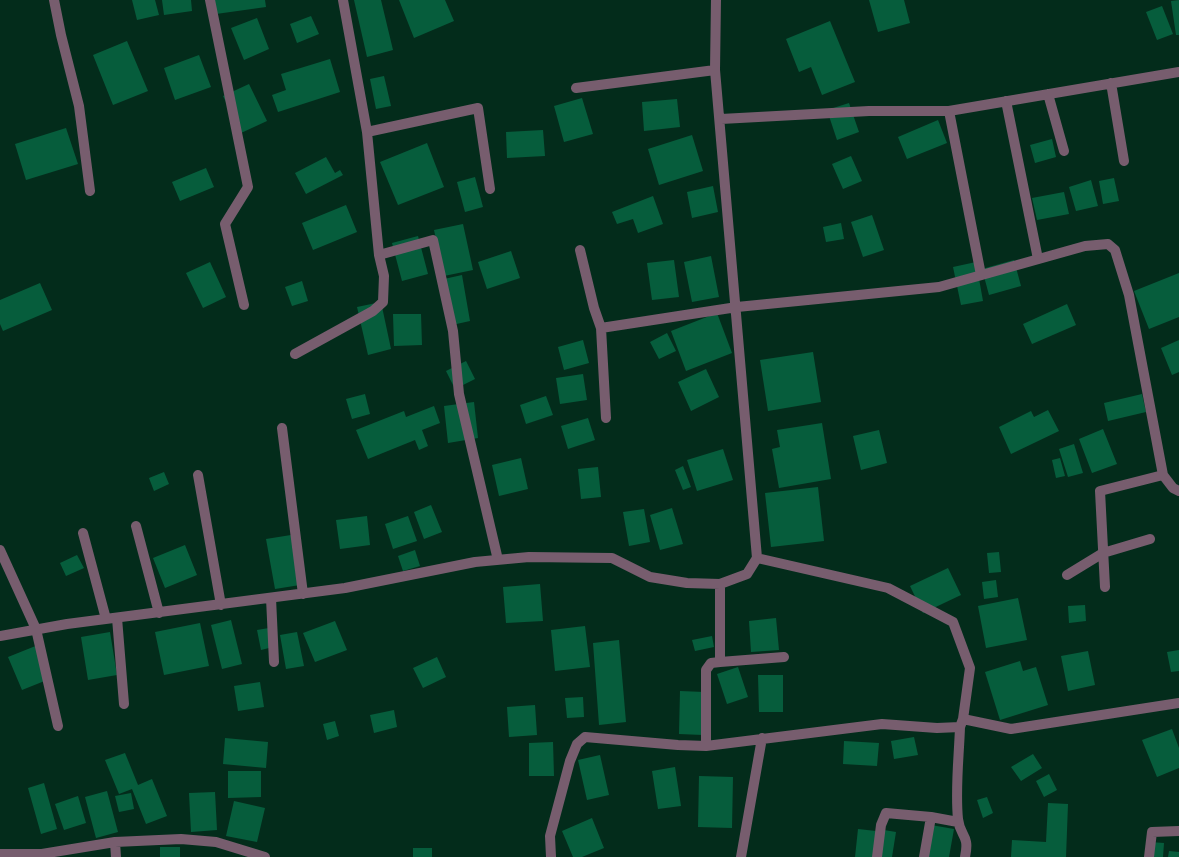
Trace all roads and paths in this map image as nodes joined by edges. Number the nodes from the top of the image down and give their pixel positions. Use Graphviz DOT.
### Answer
graph roads {
  1 [pos="54,0"];
  2 [pos="210,0"];
  3 [pos="343,0"];
  4 [pos="716,0"];
  5 [pos="715,70"];
  6 [pos="1179,72"];
  7 [pos="1111,83"];
  8 [pos="576,88"];
  9 [pos="1048,94"];
  10 [pos="1006,101"];
  11 [pos="949,111"];
  12 [pos="721,119"];
  13 [pos="367,132"];
  14 [pos="1064,151"];
  15 [pos="1124,161"];
  16 [pos="490,189"];
  17 [pos="90,191"];
  18 [pos="580,250"];
  19 [pos="379,255"];
  20 [pos="1038,259"];
  21 [pos="981,275"];
  22 [pos="244,305"];
  23 [pos="736,307"];
  24 [pos="601,328"];
  25 [pos="295,354"];
  26 [pos="606,418"];
  27 [pos="282,428"];
  28 [pos="198,475"];
  29 [pos="1163,475"];
  30 [pos="1179,491"];
  31 [pos="136,526"];
  32 [pos="83,533"];
  33 [pos="1150,539"];
  34 [pos="0,550"];
  35 [pos="1103,553"];
  36 [pos="757,558"];
  37 [pos="498,560"];
  38 [pos="1067,575"];
  39 [pos="720,584"];
  40 [pos="1105,587"];
  41 [pos="303,594"];
  42 [pos="271,598"];
  43 [pos="221,605"];
  44 [pos="159,613"];
  45 [pos="117,618"];
  46 [pos="106,619"];
  47 [pos="36,629"];
  48 [pos="0,636"];
  49 [pos="784,658"];
  50 [pos="274,662"];
  51 [pos="720,662"];
  52 [pos="1179,703"];
  53 [pos="124,704"];
  54 [pos="962,723"];
  55 [pos="58,726"];
  56 [pos="762,738"];
  57 [pos="706,746"];
  58 [pos="930,817"];
  59 [pos="958,822"];
  60 [pos="1179,831"];
  61 [pos="115,842"];
  62 [pos="0,854"];
  63 [pos="42,855"];
  64 [pos="116,857"];
  65 [pos="265,857"];
  66 [pos="551,857"];
  67 [pos="741,857"];
  68 [pos="877,857"];
  69 [pos="924,857"];
  70 [pos="965,857"];
  71 [pos="1148,857"];
  1 -- 17 [label="street"];
  2 -- 22 [label="street"];
  3 -- 13 [label="street"];
  4 -- 5 [label="street"];
  5 -- 8 [label="street"];
  5 -- 12 [label="street"];
  6 -- 7 [label="street"];
  7 -- 9 [label="street"];
  7 -- 15 [label="street"];
  9 -- 10 [label="street"];
  9 -- 14 [label="street"];
  10 -- 11 [label="street"];
  10 -- 20 [label="street"];
  11 -- 12 [label="street"];
  11 -- 21 [label="street"];
  12 -- 23 [label="street"];
  13 -- 16 [label="street"];
  13 -- 19 [label="street"];
  18 -- 24 [label="street"];
  19 -- 25 [label="street"];
  19 -- 37 [label="street"];
  20 -- 21 [label="street"];
  20 -- 29 [label="street"];
  21 -- 23 [label="street"];
  23 -- 24 [label="street"];
  23 -- 36 [label="street"];
  24 -- 26 [label="street"];
  27 -- 41 [label="street"];
  28 -- 43 [label="street"];
  29 -- 30 [label="street"];
  29 -- 35 [label="street"];
  31 -- 44 [label="street"];
  32 -- 46 [label="street"];
  33 -- 35 [label="street"];
  34 -- 47 [label="street"];
  35 -- 38 [label="street"];
  35 -- 40 [label="street"];
  36 -- 39 [label="street"];
  36 -- 54 [label="street"];
  37 -- 39 [label="street"];
  37 -- 41 [label="street"];
  39 -- 51 [label="street"];
  41 -- 42 [label="street"];
  42 -- 43 [label="street"];
  42 -- 50 [label="street"];
  43 -- 44 [label="street"];
  44 -- 45 [label="street"];
  45 -- 46 [label="street"];
  45 -- 53 [label="street"];
  46 -- 47 [label="street"];
  47 -- 48 [label="street"];
  47 -- 55 [label="street"];
  49 -- 51 [label="street"];
  51 -- 57 [label="street"];
  52 -- 54 [label="street"];
  54 -- 56 [label="street"];
  54 -- 59 [label="street"];
  56 -- 57 [label="street"];
  56 -- 67 [label="street"];
  57 -- 66 [label="street"];
  58 -- 59 [label="street"];
  58 -- 68 [label="street"];
  58 -- 69 [label="street"];
  59 -- 70 [label="street"];
  60 -- 71 [label="street"];
  61 -- 63 [label="street"];
  61 -- 64 [label="street"];
  61 -- 65 [label="street"];
  62 -- 63 [label="street"];
}
